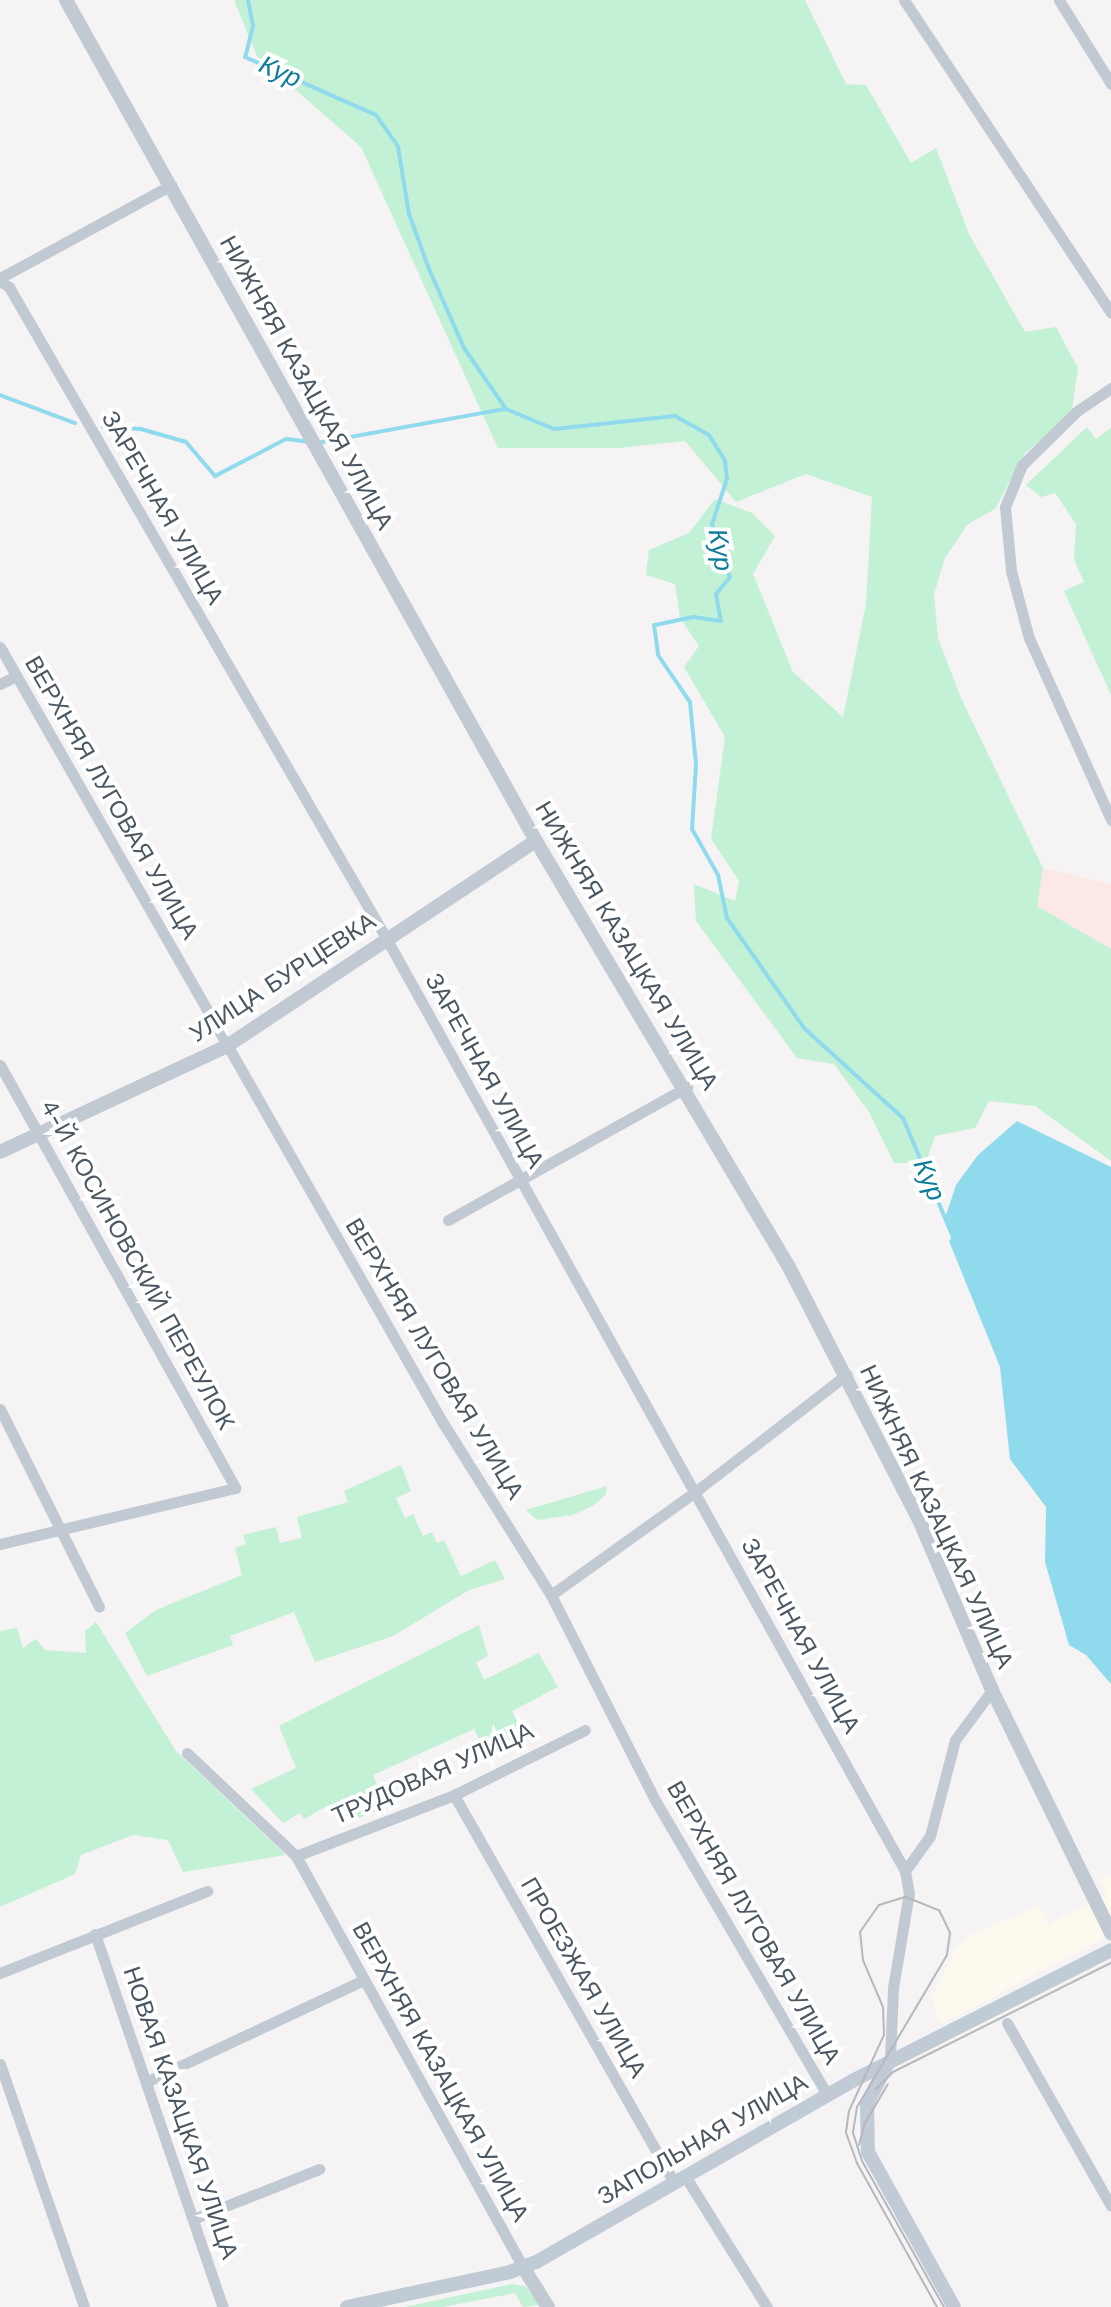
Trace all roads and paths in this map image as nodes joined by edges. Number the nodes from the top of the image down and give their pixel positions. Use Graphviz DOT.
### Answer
graph roads {
  1 [pos="66,0"];
  2 [pos="904,0"];
  3 [pos="1059,0"];
  4 [pos="1111,84"];
  5 [pos="171,185"];
  6 [pos="0,279"];
  7 [pos="1111,313"];
  8 [pos="1111,388"];
  9 [pos="0,647"];
  10 [pos="16,676"];
  11 [pos="0,684"];
  12 [pos="1111,820"];
  13 [pos="536,841"];
  14 [pos="386,938"];
  15 [pos="227,1046"];
  16 [pos="0,1065"];
  17 [pos="687,1087"];
  18 [pos="40,1133"];
  19 [pos="0,1152"];
  20 [pos="519,1181"];
  21 [pos="448,1220"];
  22 [pos="847,1374"];
  23 [pos="0,1409"];
  24 [pos="695,1492"];
  25 [pos="59,1529"];
  26 [pos="0,1544"];
  27 [pos="551,1595"];
  28 [pos="99,1607"];
  29 [pos="992,1690"];
  30 [pos="585,1730"];
  31 [pos="187,1753"];
  32 [pos="454,1795"];
  33 [pos="296,1856"];
  34 [pos="905,1871"];
  35 [pos="207,1891"];
  36 [pos="1111,1933"];
  37 [pos="95,1934"];
  38 [pos="1111,1950"];
  39 [pos="0,1973"];
  40 [pos="364,1980"];
  41 [pos="1007,2023"];
  42 [pos="890,2060"];
  43 [pos="0,2064"];
  44 [pos="146,2082"];
  45 [pos="827,2094"];
  46 [pos="319,2169"];
  47 [pos="680,2179"];
  48 [pos="1111,2206"];
  49 [pos="193,2219"];
  50 [pos="523,2267"];
  51 [pos="84,2307"];
  52 [pos="223,2307"];
  53 [pos="347,2307"];
  54 [pos="548,2307"];
  55 [pos="767,2307"];
  56 [pos="954,2307"];
  1 -- 5 [label="street, НИЖНЯЯ КАЗАЦКАЯ УЛИЦА"];
  2 -- 7 [label="street"];
  3 -- 4 [label="street"];
  5 -- 6 [label="street"];
  5 -- 13 [label="street, НИЖНЯЯ КАЗАЦКАЯ УЛИЦА"];
  6 -- 14 [label="street, ЗАРЕЧНАЯ УЛИЦА"];
  8 -- 12 [label="street"];
  9 -- 10 [label="street, ВЕРХНЯЯ ЛУГОВАЯ УЛИЦА"];
  10 -- 11 [label="street"];
  10 -- 15 [label="street, ВЕРХНЯЯ ЛУГОВАЯ УЛИЦА"];
  13 -- 14 [label="street, УЛИЦА БУРЦЕВКА"];
  13 -- 17 [label="street, НИЖНЯЯ КАЗАЦКАЯ УЛИЦА"];
  14 -- 15 [label="street, УЛИЦА БУРЦЕВКА"];
  14 -- 20 [label="street, ЗАРЕЧНАЯ УЛИЦА"];
  15 -- 18 [label="street, УЛИЦА БУРЦЕВКА"];
  15 -- 27 [label="street, ВЕРХНЯЯ ЛУГОВАЯ УЛИЦА"];
  16 -- 18 [label="street, 4-Й КОСИНОВСКИЙ ПЕРЕУЛОК"];
  17 -- 20 [label="street"];
  17 -- 22 [label="street, НИЖНЯЯ КАЗАЦКАЯ УЛИЦА"];
  18 -- 19 [label="street, УЛИЦА БУРЦЕВКА"];
  18 -- 25 [label="street, 4-Й КОСИНОВСКИЙ ПЕРЕУЛОК"];
  20 -- 21 [label="street"];
  20 -- 24 [label="street, ЗАРЕЧНАЯ УЛИЦА"];
  22 -- 24 [label="street"];
  22 -- 29 [label="street, НИЖНЯЯ КАЗАЦКАЯ УЛИЦА"];
  23 -- 25 [label="street"];
  24 -- 27 [label="street"];
  24 -- 34 [label="street, ЗАРЕЧНАЯ УЛИЦА"];
  25 -- 26 [label="street"];
  25 -- 28 [label="street"];
  27 -- 45 [label="street, ВЕРХНЯЯ ЛУГОВАЯ УЛИЦА"];
  29 -- 34 [label="street"];
  29 -- 36 [label="street, НИЖНЯЯ КАЗАЦКАЯ УЛИЦА"];
  30 -- 32 [label="street, ТРУДОВАЯ УЛИЦА"];
  31 -- 33 [label="street, ВЕРХНЯЯ КАЗАЦКАЯ УЛИЦА"];
  32 -- 33 [label="street, ТРУДОВАЯ УЛИЦА"];
  32 -- 47 [label="street, ПРОЕЗЖАЯ УЛИЦА"];
  33 -- 40 [label="street, ВЕРХНЯЯ КАЗАЦКАЯ УЛИЦА"];
  34 -- 42 [label="street, ЗАРЕЧНАЯ УЛИЦА"];
  35 -- 37 [label="street"];
  37 -- 39 [label="street"];
  37 -- 44 [label="street, НОВАЯ КАЗАЦКАЯ УЛИЦА"];
  38 -- 42 [label="main road, ЗАПОЛЬНАЯ УЛИЦА"];
  40 -- 44 [label="street"];
  40 -- 50 [label="street, ВЕРХНЯЯ КАЗАЦКАЯ УЛИЦА"];
  41 -- 48 [label="street"];
  42 -- 45 [label="main road, ЗАПОЛЬНАЯ УЛИЦА"];
  42 -- 56 [label="main road"];
  43 -- 51 [label="street"];
  44 -- 49 [label="street, НОВАЯ КАЗАЦКАЯ УЛИЦА"];
  45 -- 47 [label="main road, ЗАПОЛЬНАЯ УЛИЦА"];
  46 -- 49 [label="street"];
  47 -- 50 [label="main road, ЗАПОЛЬНАЯ УЛИЦА"];
  47 -- 55 [label="street, ПРОЕЗЖАЯ УЛИЦА"];
  49 -- 52 [label="street, НОВАЯ КАЗАЦКАЯ УЛИЦА"];
  50 -- 53 [label="main road, ЗАПОЛЬНАЯ УЛИЦА"];
  50 -- 54 [label="street, ВЕРХНЯЯ КАЗАЦКАЯ УЛИЦА"];
}
